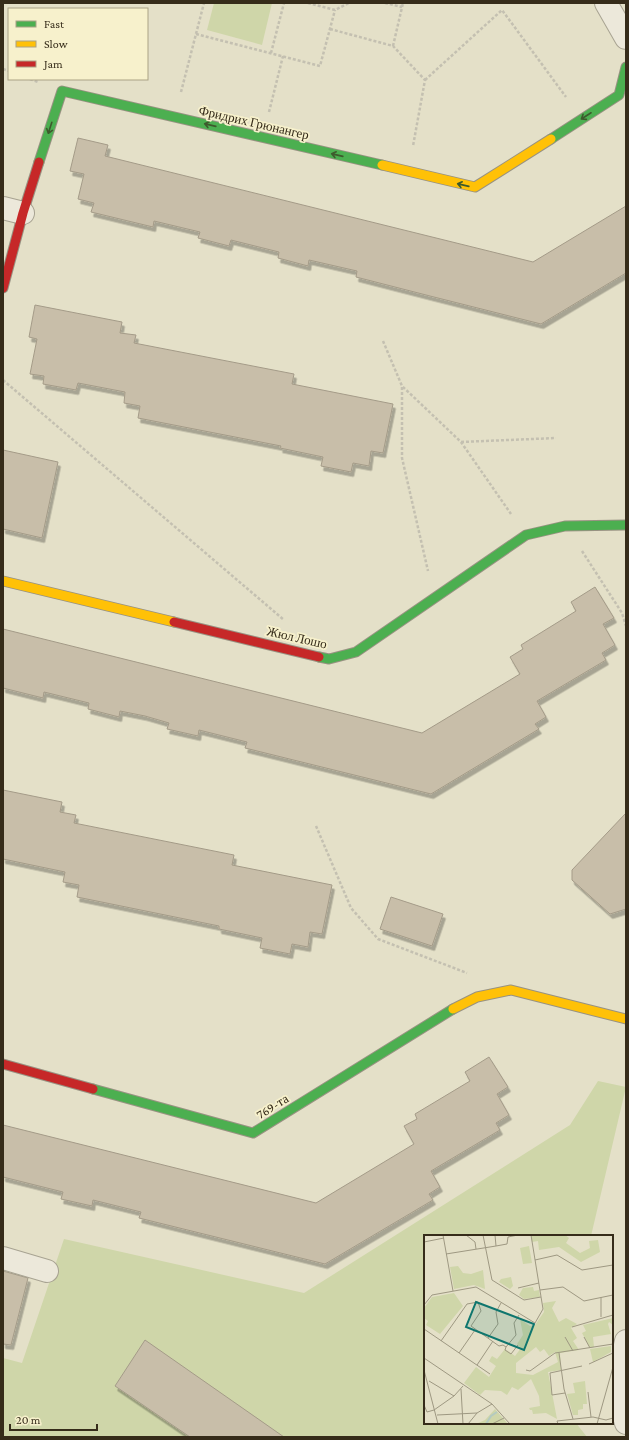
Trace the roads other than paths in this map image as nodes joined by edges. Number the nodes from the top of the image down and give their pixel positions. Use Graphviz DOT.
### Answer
graph roads {
  1 [pos="606,3"];
  2 [pos="626,38"];
  3 [pos="626,67"];
  4 [pos="13,211"];
  5 [pos="3,288"];
  6 [pos="626,525"];
  7 [pos="3,581"];
  8 [pos="626,1019"];
  9 [pos="3,1064"];
  10 [pos="3,1258"];
  11 [pos="47,1271"];
  12 [pos="626,1341"];
  13 [pos="626,1423"];
  1 -- 2 [label="street"];
  3 -- 4 [label="street, Фридрих Грюнангер, one-way"];
  4 -- 5 [label="street, Фридрих Грюнангер"];
  6 -- 7 [label="street, Жюл Лошо"];
  8 -- 9 [label="street, 769-та"];
  10 -- 11 [label="street"];
  12 -- 13 [label="street"];
}
